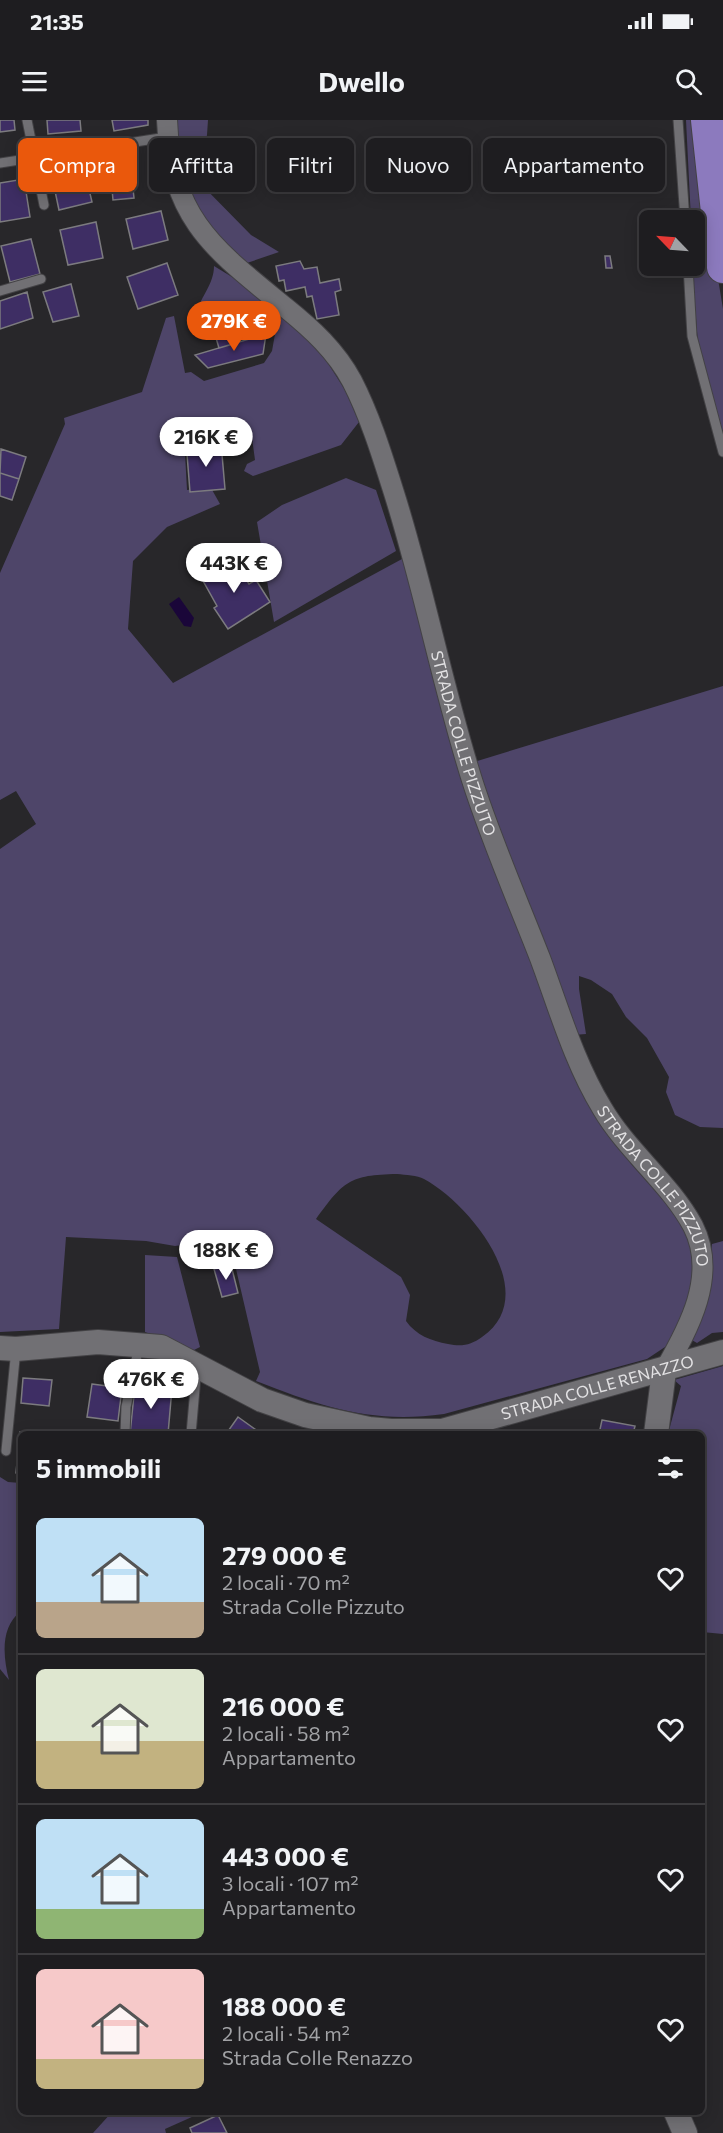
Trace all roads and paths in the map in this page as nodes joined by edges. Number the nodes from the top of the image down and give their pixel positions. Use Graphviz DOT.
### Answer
graph roads {
  1 [pos="27,120"];
  2 [pos="678,120"];
  3 [pos="707,120"];
  4 [pos="167,128"];
  5 [pos="32,138"];
  6 [pos="118,138"];
  7 [pos="18,159"];
  8 [pos="0,163"];
  9 [pos="42,192"];
  10 [pos="44,205"];
  11 [pos="684,210"];
  12 [pos="723,267"];
  13 [pos="689,276"];
  14 [pos="41,279"];
  15 [pos="0,291"];
  16 [pos="723,452"];
  17 [pos="140,1343"];
  18 [pos="8,1349"];
  19 [pos="723,1352"];
  20 [pos="197,1364"];
  21 [pos="664,1371"];
  22 [pos="125,1431"];
  23 [pos="191,1431"];
  24 [pos="656,1431"];
  25 [pos="6,1451"];
  26 [pos="676,2115"];
  27 [pos="685,2133"];
  1 -- 5 [label="lane"];
  2 -- 11 [label="lane"];
  3 -- 12 [label="highway"];
  4 -- 6 [label="lane, STRADA COLLE PIZZUTO"];
  4 -- 21 [label="street, STRADA COLLE PIZZUTO"];
  7 -- 8 [label="lane, STRADA COLLE PIZZUTO"];
  9 -- 10 [label="lane"];
  13 -- 16 [label="lane"];
  14 -- 15 [label="lane"];
  17 -- 18 [label="street, STRADA COLLE RENAZZO"];
  17 -- 20 [label="street, STRADA COLLE RENAZZO"];
  17 -- 22 [label="lane"];
  18 -- 25 [label="lane, STRADA COLLE RENAZZO"];
  19 -- 21 [label="street, STRADA COLLE RENAZZO"];
  20 -- 21 [label="street, STRADA COLLE RENAZZO"];
  20 -- 23 [label="lane"];
  21 -- 24 [label="street"];
  26 -- 27 [label="street"];
}
